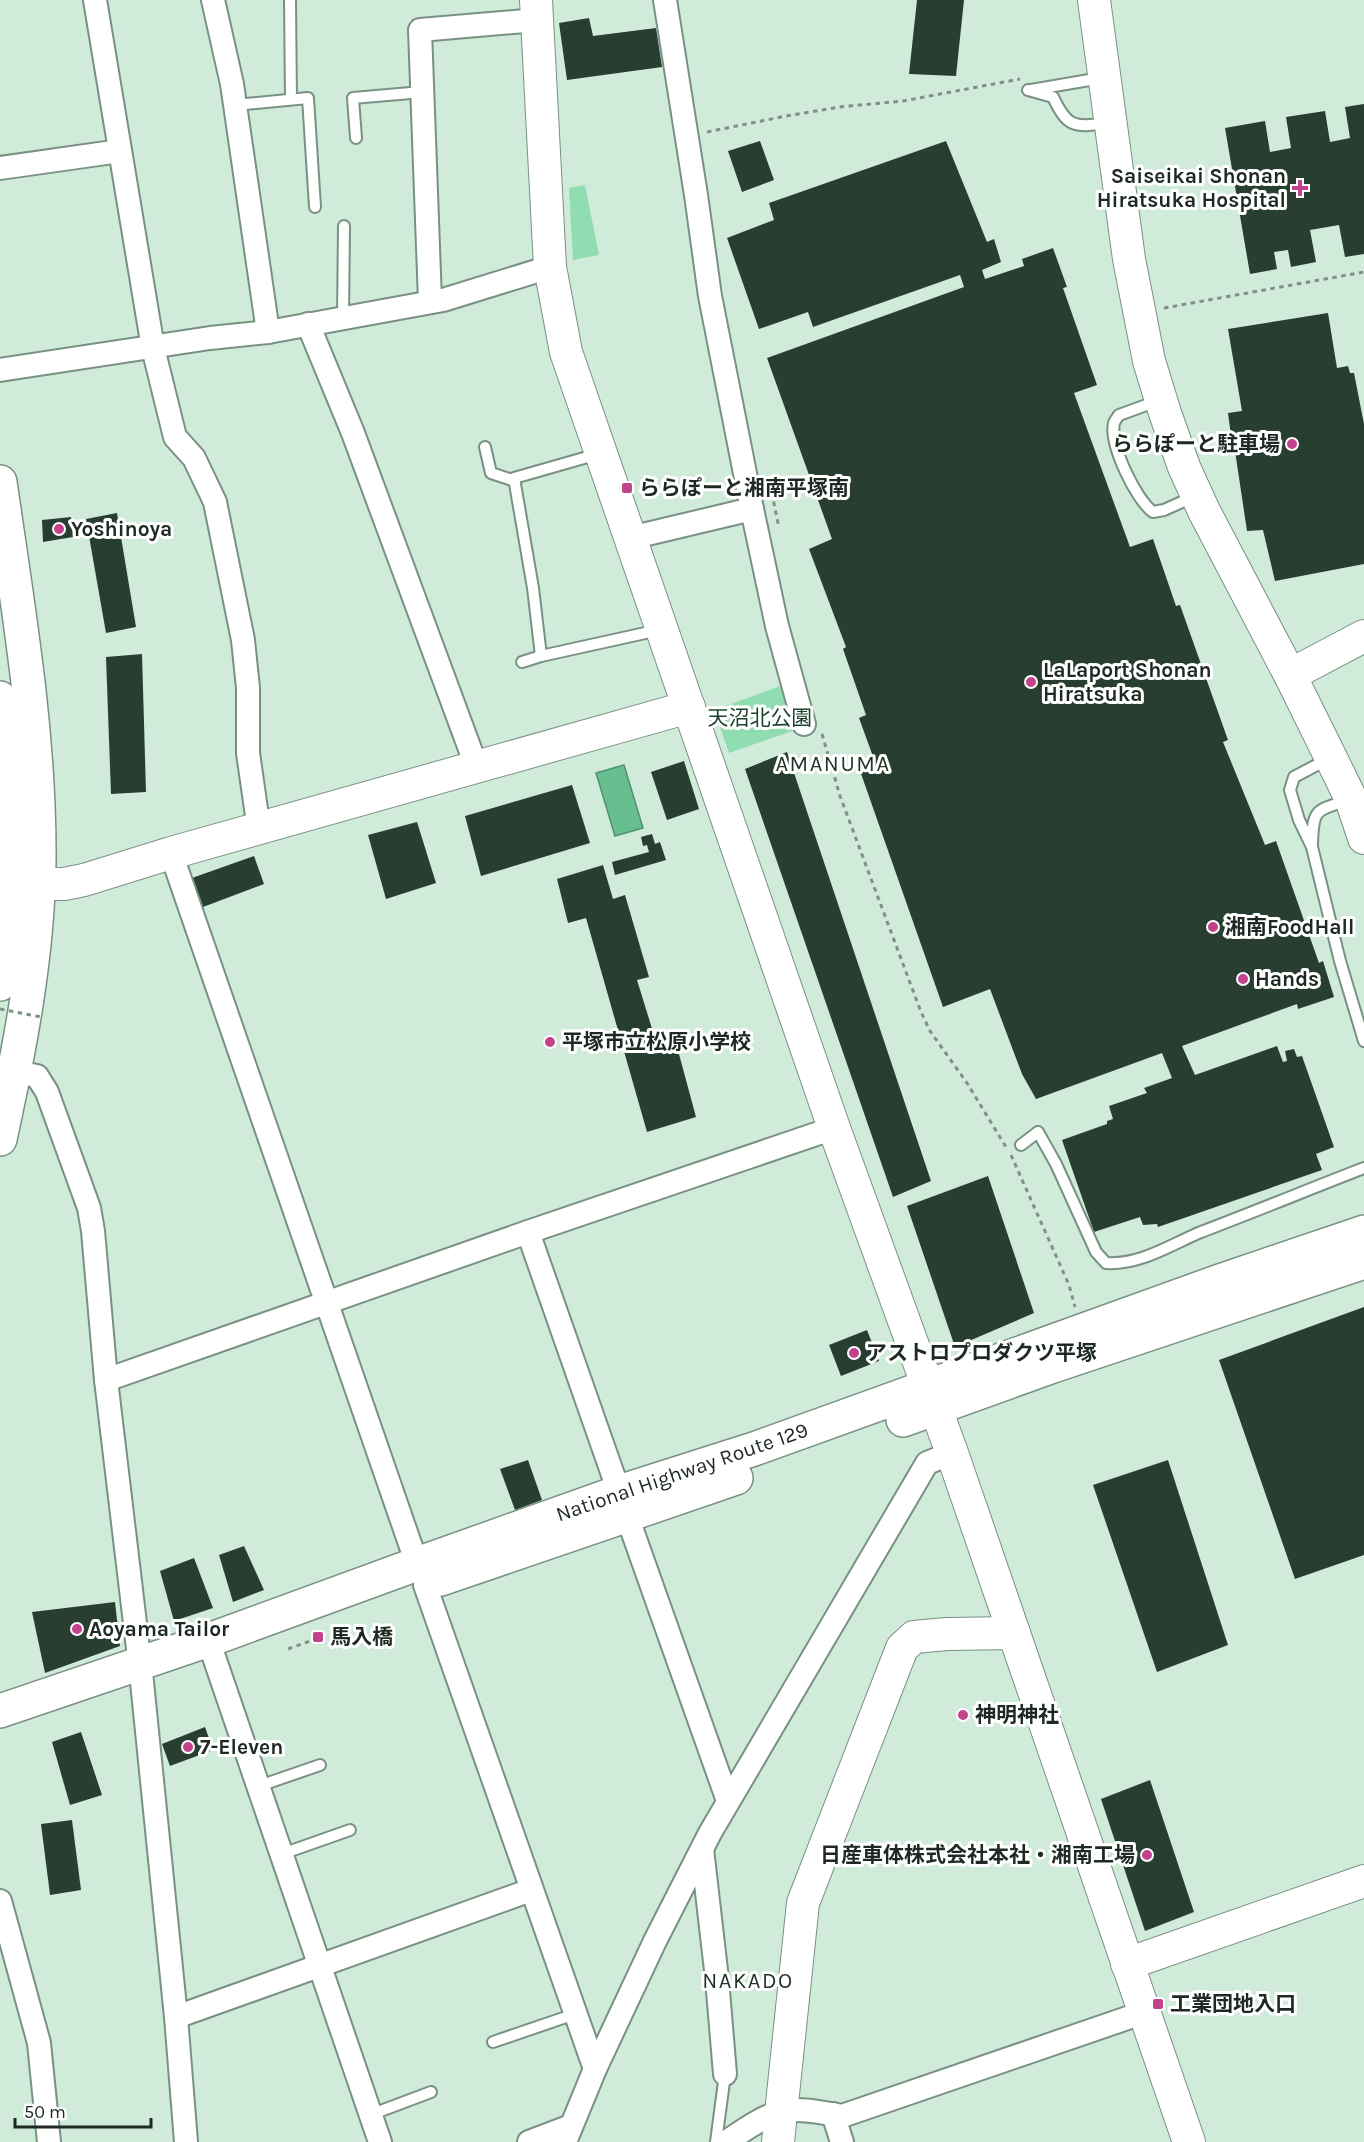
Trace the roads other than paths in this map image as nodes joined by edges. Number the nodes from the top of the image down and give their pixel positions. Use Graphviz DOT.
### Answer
graph roads {
  1 [pos="94,0"];
  2 [pos="213,0"];
  3 [pos="290,0"];
  4 [pos="665,0"];
  5 [pos="1095,0"];
  6 [pos="536,10"];
  7 [pos="1105,78"];
  8 [pos="422,92"];
  9 [pos="291,99"];
  10 [pos="235,105"];
  11 [pos="1111,123"];
  12 [pos="356,138"];
  13 [pos="120,151"];
  14 [pos="0,168"];
  15 [pos="315,207"];
  16 [pos="344,226"];
  17 [pos="550,267"];
  18 [pos="430,301"];
  19 [pos="343,318"];
  20 [pos="308,324"];
  21 [pos="268,332"];
  22 [pos="153,348"];
  23 [pos="0,370"];
  24 [pos="1161,399"];
  25 [pos="485,447"];
  26 [pos="601,453"];
  27 [pos="514,481"];
  28 [pos="0,482"];
  29 [pos="1196,495"];
  30 [pos="752,509"];
  31 [pos="630,538"];
  32 [pos="663,630"];
  33 [pos="1364,636"];
  34 [pos="542,656"];
  35 [pos="522,662"];
  36 [pos="1290,675"];
  37 [pos="0,703"];
  38 [pos="688,707"];
  39 [pos="812,727"];
  40 [pos="1332,758"];
  41 [pos="477,768"];
  42 [pos="1351,799"];
  43 [pos="259,830"];
  44 [pos="1364,838"];
  45 [pos="1312,847"];
  46 [pos="171,853"];
  47 [pos="37,886"];
  48 [pos="9,944"];
  49 [pos="0,984"];
  50 [pos="1364,1041"];
  51 [pos="15,1072"];
  52 [pos="834,1128"];
  53 [pos="0,1139"];
  54 [pos="1021,1144"];
  55 [pos="1364,1168"];
  56 [pos="528,1232"];
  57 [pos="1364,1232"];
  58 [pos="1364,1262"];
  59 [pos="327,1302"];
  60 [pos="106,1380"];
  61 [pos="932,1398"];
  62 [pos="952,1453"];
  63 [pos="623,1504"];
  64 [pos="421,1574"];
  65 [pos="1014,1634"];
  66 [pos="214,1657"];
  67 [pos="141,1672"];
  68 [pos="0,1711"];
  69 [pos="0,1733"];
  70 [pos="320,1765"];
  71 [pos="259,1786"];
  72 [pos="728,1800"];
  73 [pos="350,1830"];
  74 [pos="702,1849"];
  75 [pos="282,1854"];
  76 [pos="1364,1881"];
  77 [pos="531,1890"];
  78 [pos="0,1901"];
  79 [pos="1127,1964"];
  80 [pos="320,1965"];
  81 [pos="10,1973"];
  82 [pos="1144,2012"];
  83 [pos="575,2014"];
  84 [pos="176,2017"];
  85 [pos="493,2043"];
  86 [pos="595,2069"];
  87 [pos="725,2074"];
  88 [pos="431,2092"];
  89 [pos="782,2111"];
  90 [pos="833,2114"];
  91 [pos="370,2115"];
  92 [pos="568,2134"];
  93 [pos="49,2142"];
  94 [pos="186,2142"];
  95 [pos="380,2142"];
  96 [pos="528,2142"];
  97 [pos="716,2142"];
  98 [pos="726,2142"];
  99 [pos="778,2142"];
  100 [pos="842,2142"];
  101 [pos="1189,2142"];
  1 -- 13 [label="street"];
  2 -- 10 [label="street"];
  3 -- 9 [label="lane"];
  4 -- 30 [label="street"];
  5 -- 7 [label="street"];
  6 -- 8 [label="street"];
  6 -- 17 [label="street"];
  7 -- 11 [label="street"];
  7 -- 11 [label="lane"];
  8 -- 12 [label="lane"];
  8 -- 18 [label="street"];
  9 -- 10 [label="lane"];
  9 -- 15 [label="lane"];
  10 -- 21 [label="street"];
  11 -- 24 [label="street"];
  13 -- 14 [label="street"];
  13 -- 22 [label="street"];
  16 -- 19 [label="lane"];
  17 -- 18 [label="street"];
  17 -- 26 [label="street"];
  18 -- 19 [label="street"];
  19 -- 20 [label="street"];
  20 -- 21 [label="street"];
  20 -- 41 [label="street"];
  21 -- 22 [label="street"];
  22 -- 23 [label="street"];
  22 -- 43 [label="street"];
  24 -- 29 [label="street"];
  24 -- 29 [label="lane"];
  25 -- 27 [label="lane"];
  26 -- 27 [label="lane"];
  26 -- 31 [label="street"];
  27 -- 34 [label="lane"];
  28 -- 47 [label="highway"];
  29 -- 36 [label="street"];
  30 -- 31 [label="street"];
  30 -- 39 [label="street"];
  31 -- 32 [label="street"];
  32 -- 34 [label="lane"];
  32 -- 38 [label="street"];
  33 -- 36 [label="street"];
  34 -- 35 [label="lane"];
  36 -- 40 [label="street"];
  37 -- 47 [label="highway"];
  38 -- 41 [label="street"];
  38 -- 52 [label="street"];
  40 -- 42 [label="street"];
  40 -- 45 [label="lane"];
  41 -- 43 [label="street"];
  42 -- 44 [label="street"];
  42 -- 45 [label="lane"];
  43 -- 46 [label="street"];
  45 -- 50 [label="lane"];
  46 -- 47 [label="street"];
  46 -- 59 [label="street"];
  47 -- 48 [label="highway"];
  47 -- 48 [label="highway"];
  48 -- 49 [label="highway"];
  48 -- 51 [label="highway"];
  51 -- 53 [label="highway"];
  51 -- 60 [label="street"];
  52 -- 56 [label="street"];
  52 -- 61 [label="street"];
  54 -- 55 [label="lane"];
  56 -- 59 [label="street"];
  56 -- 63 [label="street"];
  57 -- 61 [label="highway, National Highway Route 129"];
  58 -- 61 [label="highway, National Highway Route 129"];
  59 -- 60 [label="street"];
  59 -- 64 [label="street"];
  60 -- 67 [label="street"];
  61 -- 62 [label="street"];
  61 -- 63 [label="highway, National Highway Route 129"];
  62 -- 65 [label="street"];
  62 -- 72 [label="street"];
  63 -- 64 [label="highway, National Highway Route 129"];
  63 -- 72 [label="street"];
  64 -- 66 [label="highway, National Highway Route 129"];
  64 -- 67 [label="highway, National Highway Route 129"];
  64 -- 77 [label="street"];
  65 -- 79 [label="street"];
  65 -- 89 [label="street"];
  66 -- 67 [label="highway, National Highway Route 129"];
  66 -- 71 [label="street"];
  67 -- 68 [label="highway, National Highway Route 129"];
  67 -- 69 [label="highway, National Highway Route 129"];
  67 -- 84 [label="street"];
  70 -- 71 [label="lane"];
  71 -- 75 [label="street"];
  72 -- 74 [label="street"];
  73 -- 75 [label="lane"];
  74 -- 86 [label="street"];
  74 -- 87 [label="street"];
  75 -- 80 [label="street"];
  76 -- 79 [label="street"];
  77 -- 80 [label="street"];
  77 -- 83 [label="street"];
  78 -- 81 [label="street"];
  79 -- 82 [label="street"];
  80 -- 84 [label="street"];
  80 -- 91 [label="street"];
  81 -- 93 [label="street"];
  82 -- 90 [label="street"];
  82 -- 101 [label="street"];
  83 -- 85 [label="lane"];
  83 -- 86 [label="street"];
  84 -- 94 [label="street"];
  86 -- 92 [label="street"];
  87 -- 97 [label="lane"];
  88 -- 91 [label="lane"];
  89 -- 90 [label="street"];
  89 -- 98 [label="street"];
  89 -- 99 [label="street"];
  90 -- 100 [label="street"];
  91 -- 95 [label="street"];
  92 -- 96 [label="street"];
}
